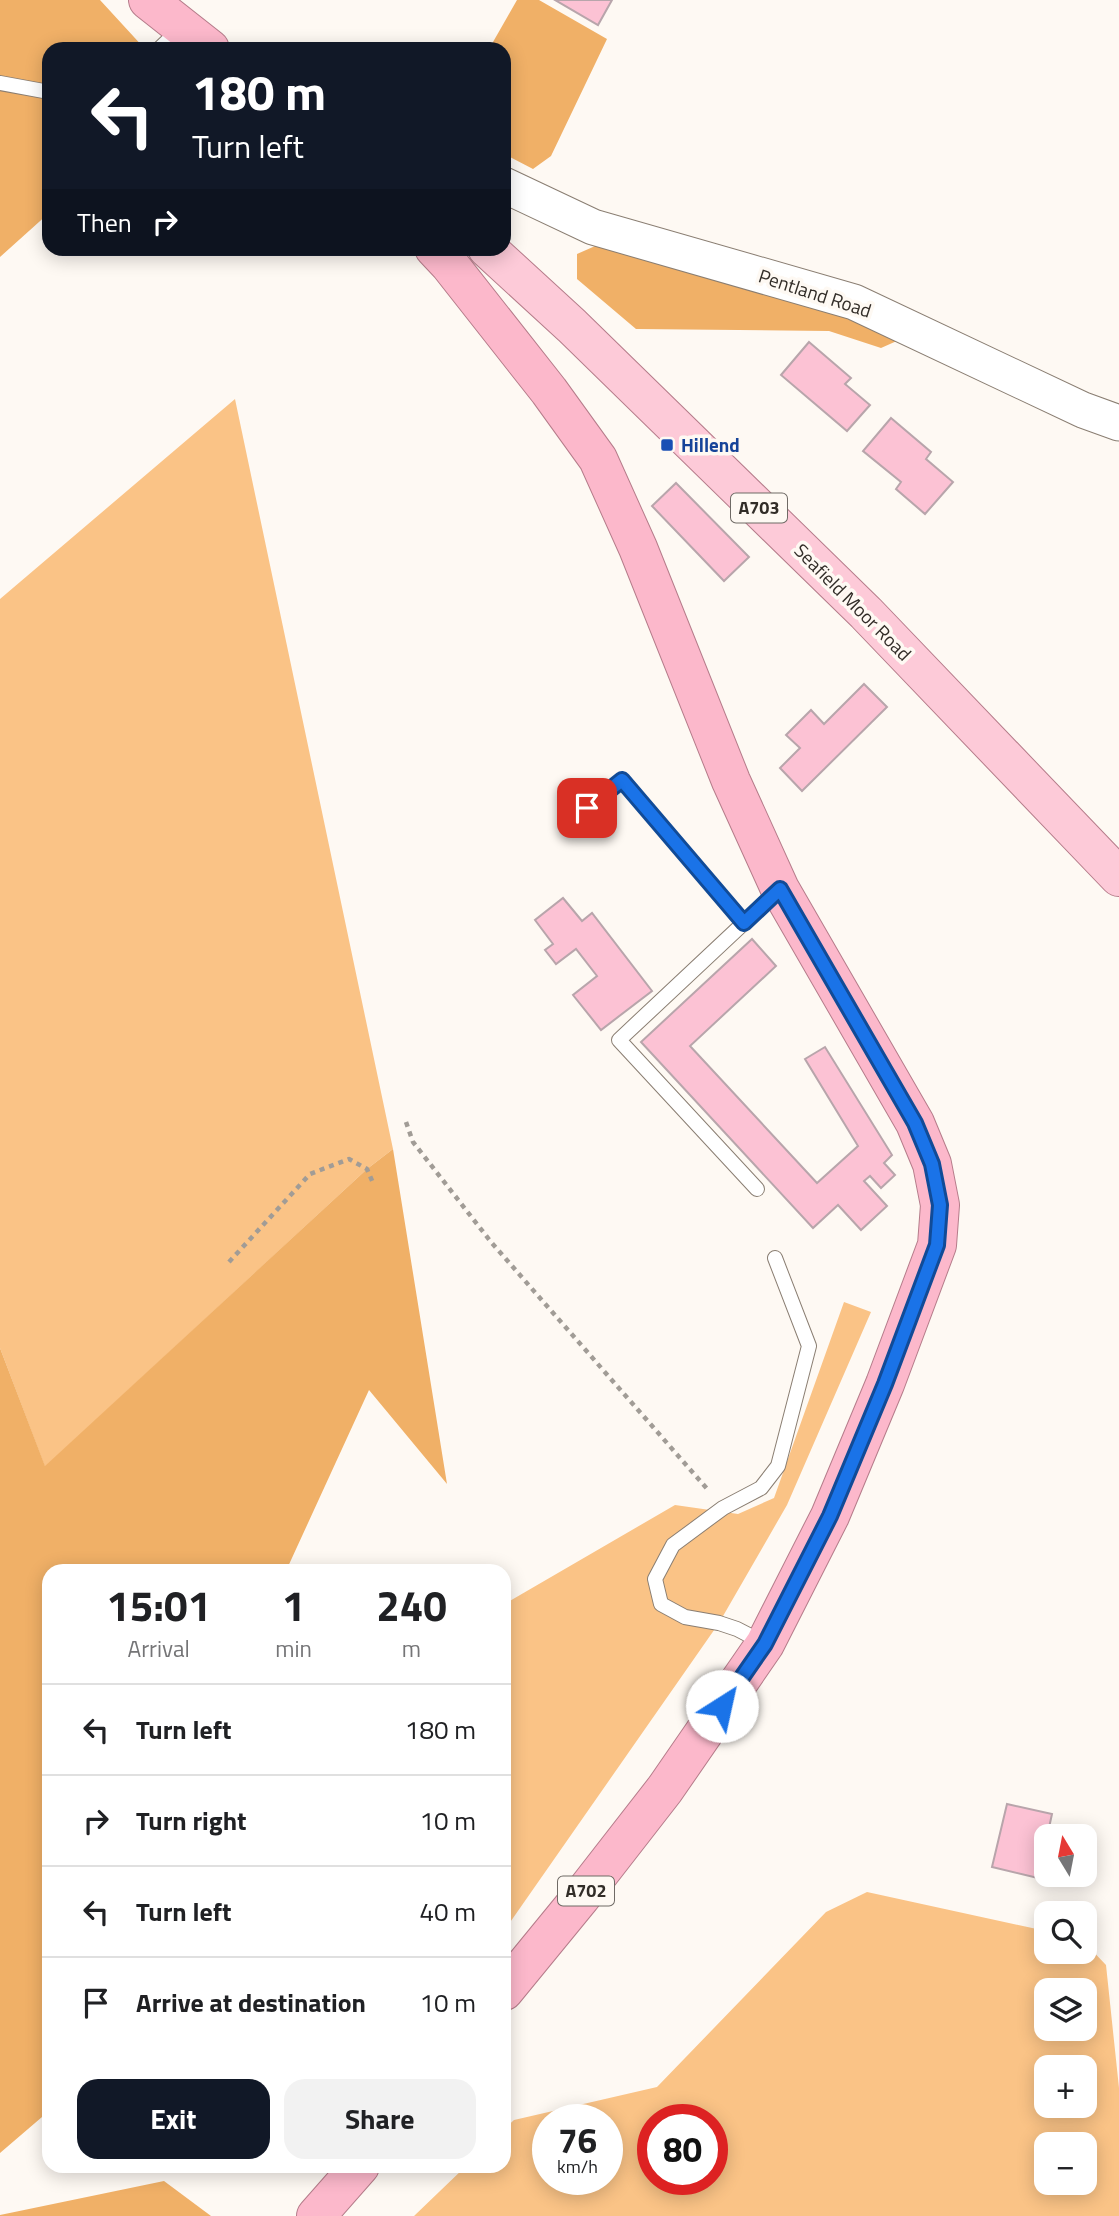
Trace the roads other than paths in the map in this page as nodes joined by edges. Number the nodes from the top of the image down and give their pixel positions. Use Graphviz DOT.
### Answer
graph roads {
  1 [pos="148,0"];
  2 [pos="184,42"];
  3 [pos="0,83"];
  4 [pos="42,91"];
  5 [pos="511,188"];
  6 [pos="442,256"];
  7 [pos="496,256"];
  8 [pos="1119,423"];
  9 [pos="570,821"];
  10 [pos="1119,877"];
  11 [pos="780,889"];
  12 [pos="744,923"];
  13 [pos="757,1189"];
  14 [pos="775,1258"];
  15 [pos="765,1644"];
  16 [pos="511,1983"];
  17 [pos="354,2173"];
  18 [pos="316,2216"];
  1 -- 2 [label="highway"];
  3 -- 4 [label="lane"];
  5 -- 8 [label="street, Pentland Road"];
  6 -- 11 [label="highway, A702"];
  7 -- 10 [label="main road, Seafield Moor Road / A703"];
  9 -- 12 [label="lane"];
  11 -- 12 [label="lane"];
  11 -- 15 [label="highway, A702"];
  12 -- 13 [label="lane"];
  14 -- 15 [label="lane"];
  15 -- 16 [label="highway, A702"];
  17 -- 18 [label="highway"];
}
